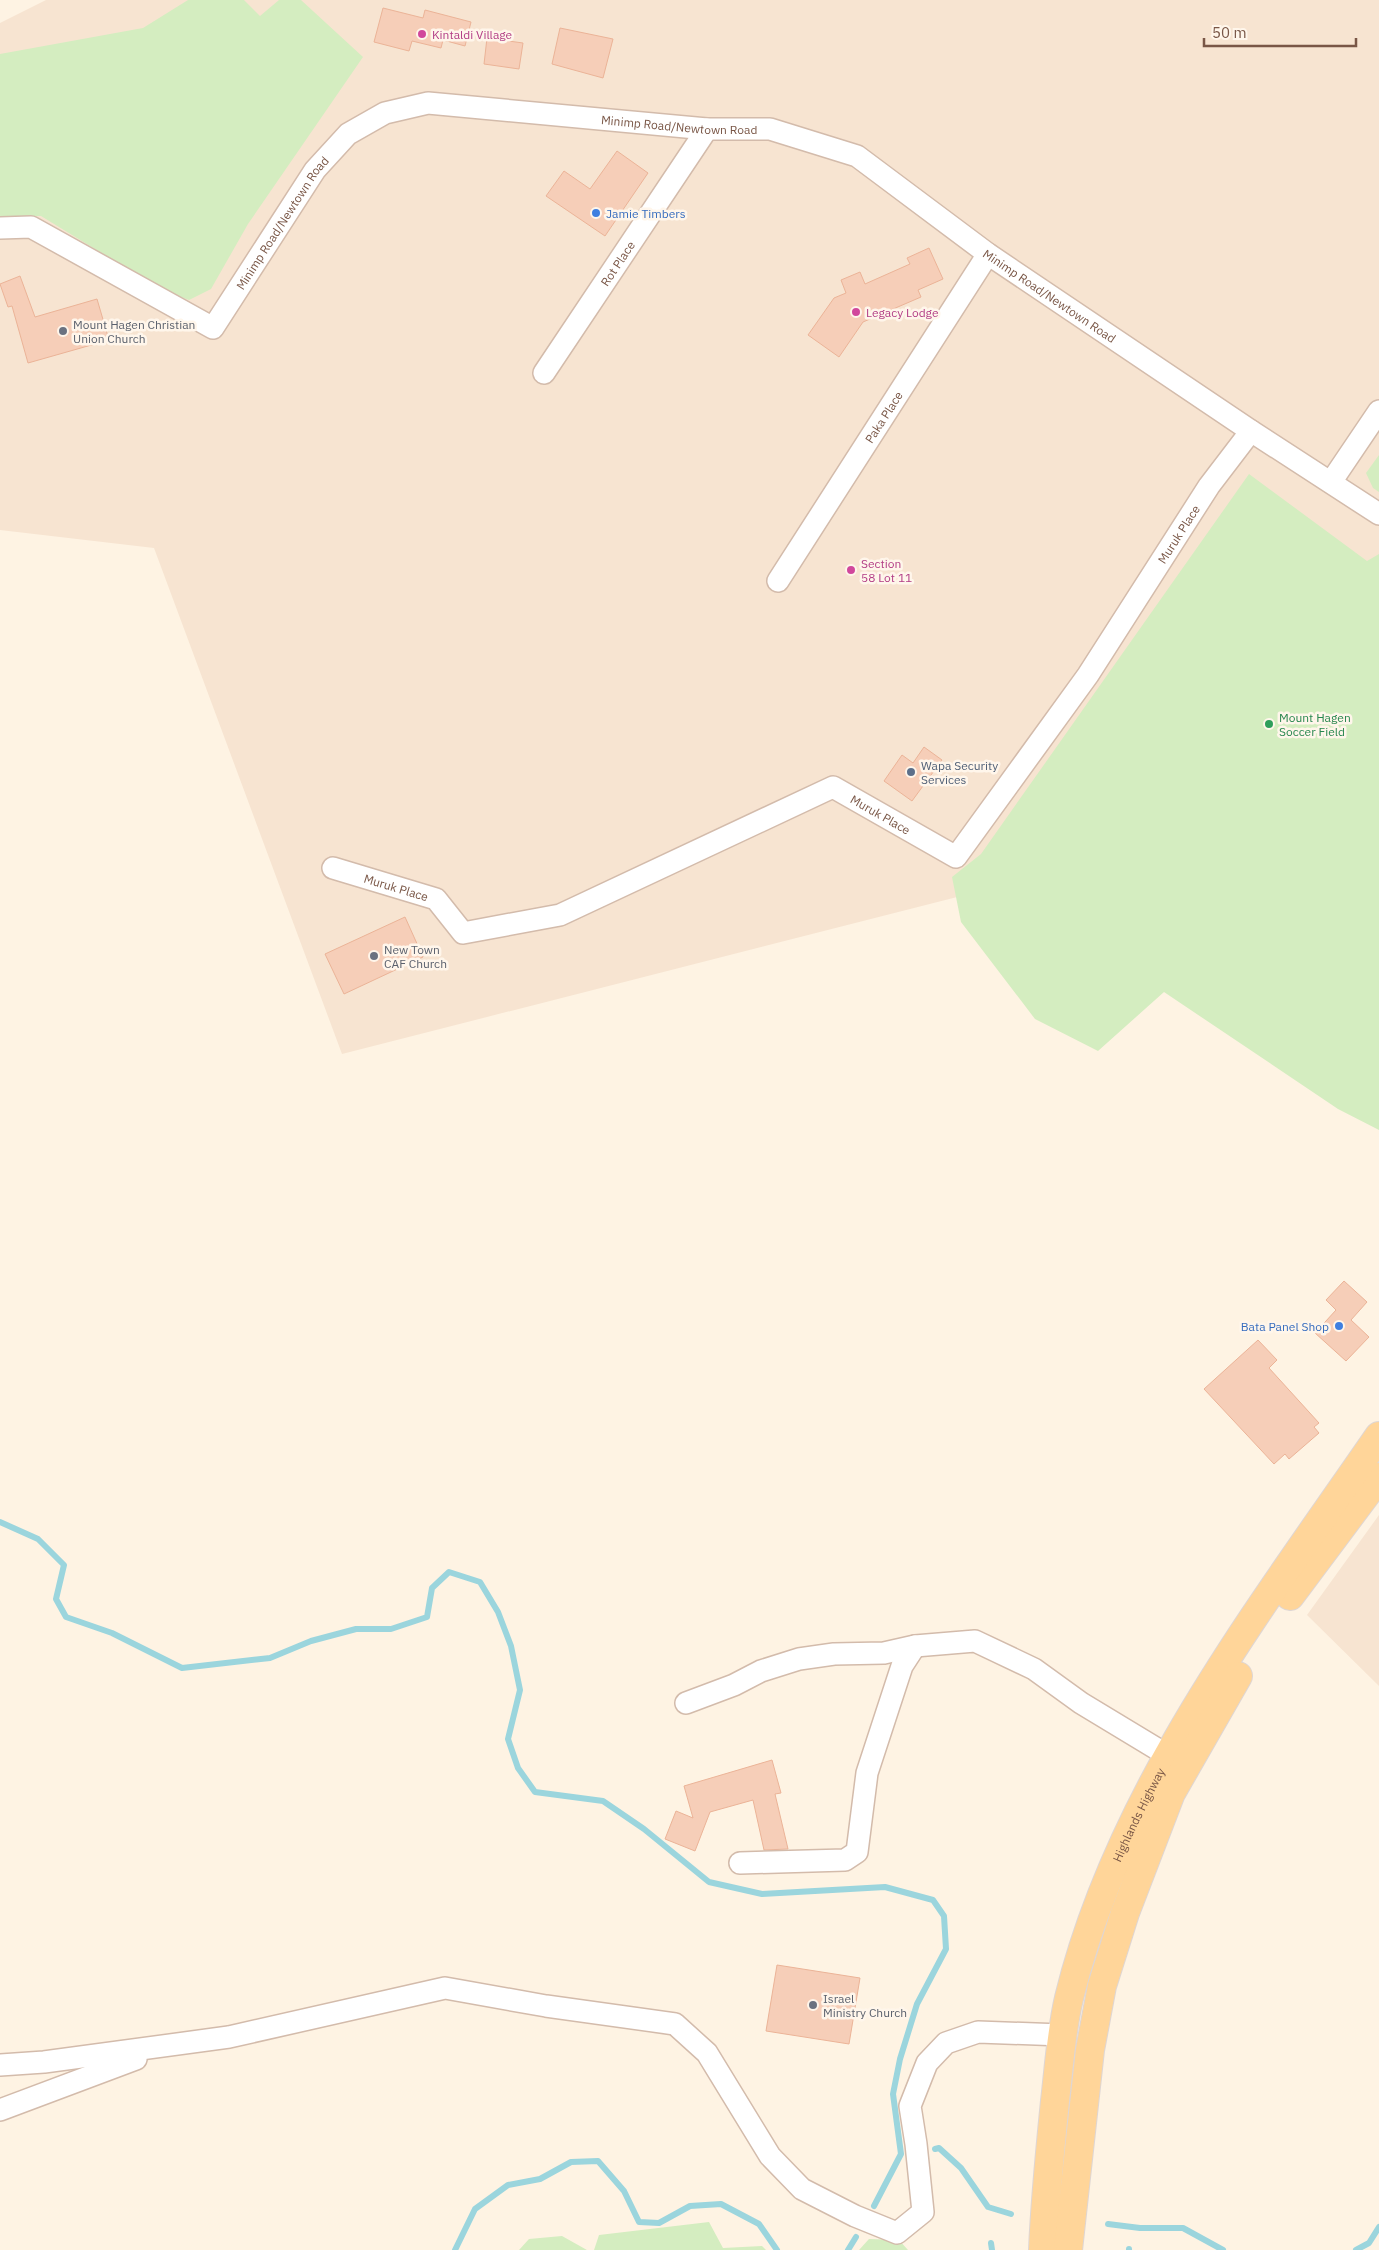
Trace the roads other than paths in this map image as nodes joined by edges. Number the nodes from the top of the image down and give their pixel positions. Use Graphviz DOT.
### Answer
graph roads {
  1 [pos="707,128"];
  2 [pos="0,228"];
  3 [pos="988,254"];
  4 [pos="544,373"];
  5 [pos="1379,411"];
  6 [pos="1251,431"];
  7 [pos="1331,482"];
  8 [pos="1379,514"];
  9 [pos="778,581"];
  10 [pos="333,868"];
  11 [pos="1379,1436"];
  12 [pos="1379,1477"];
  13 [pos="915,1646"];
  14 [pos="686,1703"];
  15 [pos="1167,1755"];
  16 [pos="740,1863"];
  17 [pos="1062,2035"];
  18 [pos="194,2042"];
  19 [pos="0,2065"];
  20 [pos="0,2110"];
  21 [pos="1042,2250"];
  22 [pos="1068,2250"];
  1 -- 2 [label="street, Minimp Road/Newtown Road"];
  1 -- 3 [label="street, Minimp Road/Newtown Road"];
  1 -- 4 [label="street, Rot Place"];
  3 -- 6 [label="street, Minimp Road/Newtown Road"];
  3 -- 9 [label="street, Paka Place"];
  5 -- 7 [label="street"];
  6 -- 7 [label="street, Minimp Road/Newtown Road"];
  6 -- 10 [label="street, Muruk Place"];
  7 -- 8 [label="street, Minimp Road/Newtown Road"];
  11 -- 15 [label="main road, Highlands Highway"];
  12 -- 22 [label="main road, Highlands Highway"];
  13 -- 14 [label="street"];
  13 -- 15 [label="street"];
  13 -- 16 [label="street"];
  15 -- 17 [label="main road, Highlands Highway"];
  17 -- 18 [label="street"];
  17 -- 21 [label="main road, Highlands Highway"];
  18 -- 19 [label="street"];
  18 -- 20 [label="street"];
}
